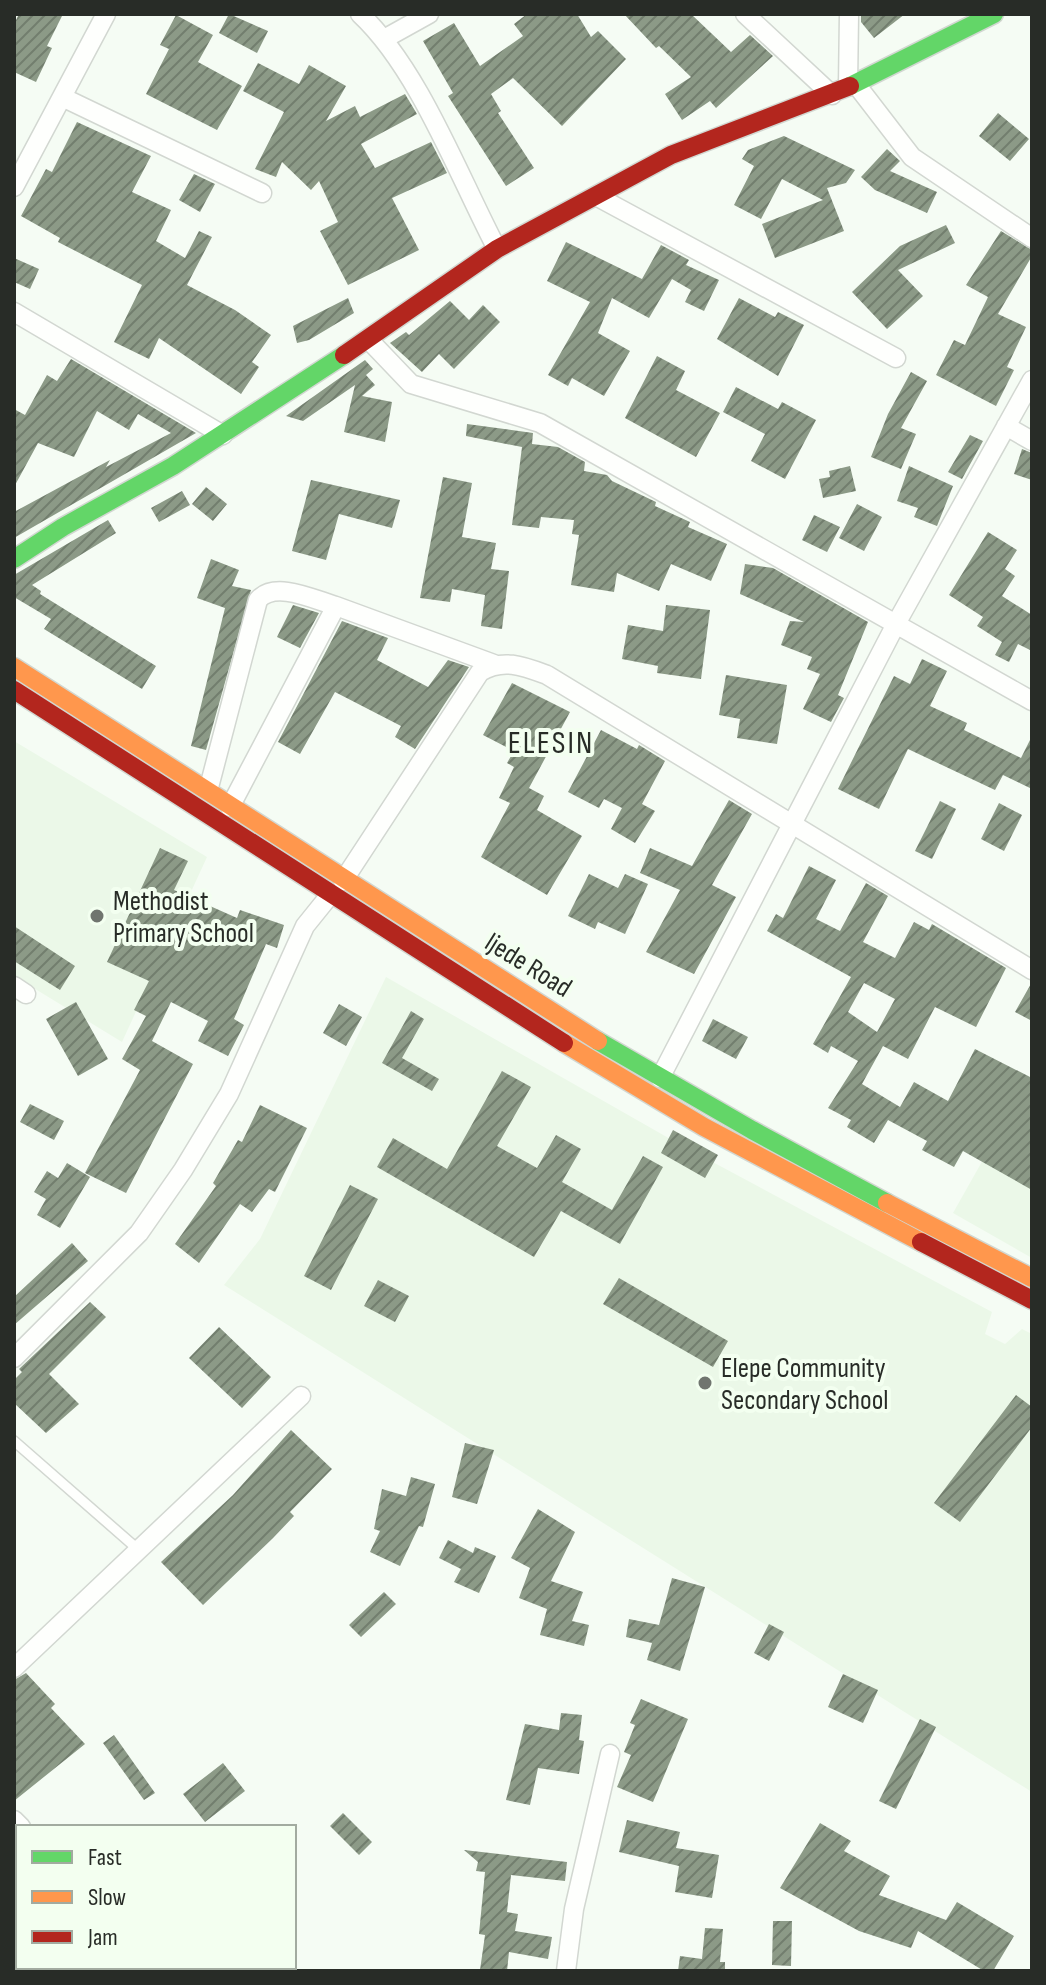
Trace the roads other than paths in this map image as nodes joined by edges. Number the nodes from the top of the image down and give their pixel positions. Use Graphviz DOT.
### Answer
graph roads {
  1 [pos="106,14"];
  2 [pos="360,14"];
  3 [pos="429,14"];
  4 [pos="745,14"];
  5 [pos="849,14"];
  6 [pos="994,14"];
  7 [pos="384,39"];
  8 [pos="845,88"];
  9 [pos="62,97"];
  10 [pos="16,180"];
  11 [pos="262,193"];
  12 [pos="596,196"];
  13 [pos="1032,238"];
  14 [pos="497,249"];
  15 [pos="14,312"];
  16 [pos="368,339"];
  17 [pos="896,358"];
  18 [pos="1032,380"];
  19 [pos="1006,426"];
  20 [pos="223,435"];
  21 [pos="1032,441"];
  22 [pos="14,559"];
  23 [pos="336,606"];
  24 [pos="897,622"];
  25 [pos="494,664"];
  26 [pos="14,667"];
  27 [pos="14,690"];
  28 [pos="1032,701"];
  29 [pos="208,791"];
  30 [pos="230,807"];
  31 [pos="795,825"];
  32 [pos="343,881"];
  33 [pos="330,895"];
  34 [pos="1032,970"];
  35 [pos="660,1078"];
  36 [pos="786,1149"];
  37 [pos="777,1168"];
  38 [pos="1032,1278"];
  39 [pos="1032,1300"];
  40 [pos="14,1358"];
  41 [pos="301,1396"];
  42 [pos="14,1441"];
  43 [pos="141,1552"];
  44 [pos="14,1668"];
  45 [pos="610,1754"];
  46 [pos="566,1971"];
  1 -- 9 [label="street"];
  2 -- 7 [label="street"];
  3 -- 7 [label="street"];
  4 -- 8 [label="street"];
  5 -- 8 [label="street"];
  6 -- 8 [label="main road"];
  7 -- 14 [label="street"];
  8 -- 12 [label="main road"];
  8 -- 13 [label="street"];
  9 -- 10 [label="street"];
  9 -- 11 [label="street"];
  12 -- 14 [label="main road"];
  12 -- 17 [label="street"];
  14 -- 16 [label="main road"];
  15 -- 20 [label="street"];
  16 -- 20 [label="main road"];
  16 -- 24 [label="street"];
  18 -- 19 [label="street"];
  19 -- 21 [label="street"];
  19 -- 24 [label="street"];
  20 -- 22 [label="main road"];
  23 -- 25 [label="street"];
  23 -- 29 [label="street"];
  23 -- 30 [label="street"];
  24 -- 28 [label="street"];
  24 -- 31 [label="street"];
  25 -- 31 [label="street"];
  25 -- 32 [label="street"];
  26 -- 29 [label="main road, Ijede Road"];
  27 -- 33 [label="main road, Ijede Road"];
  29 -- 30 [label="main road, Ijede Road"];
  30 -- 32 [label="main road, Ijede Road"];
  31 -- 34 [label="street"];
  31 -- 35 [label="street"];
  32 -- 35 [label="main road, Ijede Road"];
  33 -- 37 [label="main road, Ijede Road"];
  33 -- 40 [label="street"];
  35 -- 36 [label="main road, Ijede Road"];
  36 -- 37 [label="main road"];
  36 -- 38 [label="main road, Ijede Road"];
  37 -- 39 [label="main road, Ijede Road"];
  41 -- 43 [label="street"];
  42 -- 43 [label="lane"];
  43 -- 44 [label="street"];
  45 -- 46 [label="street"];
}
